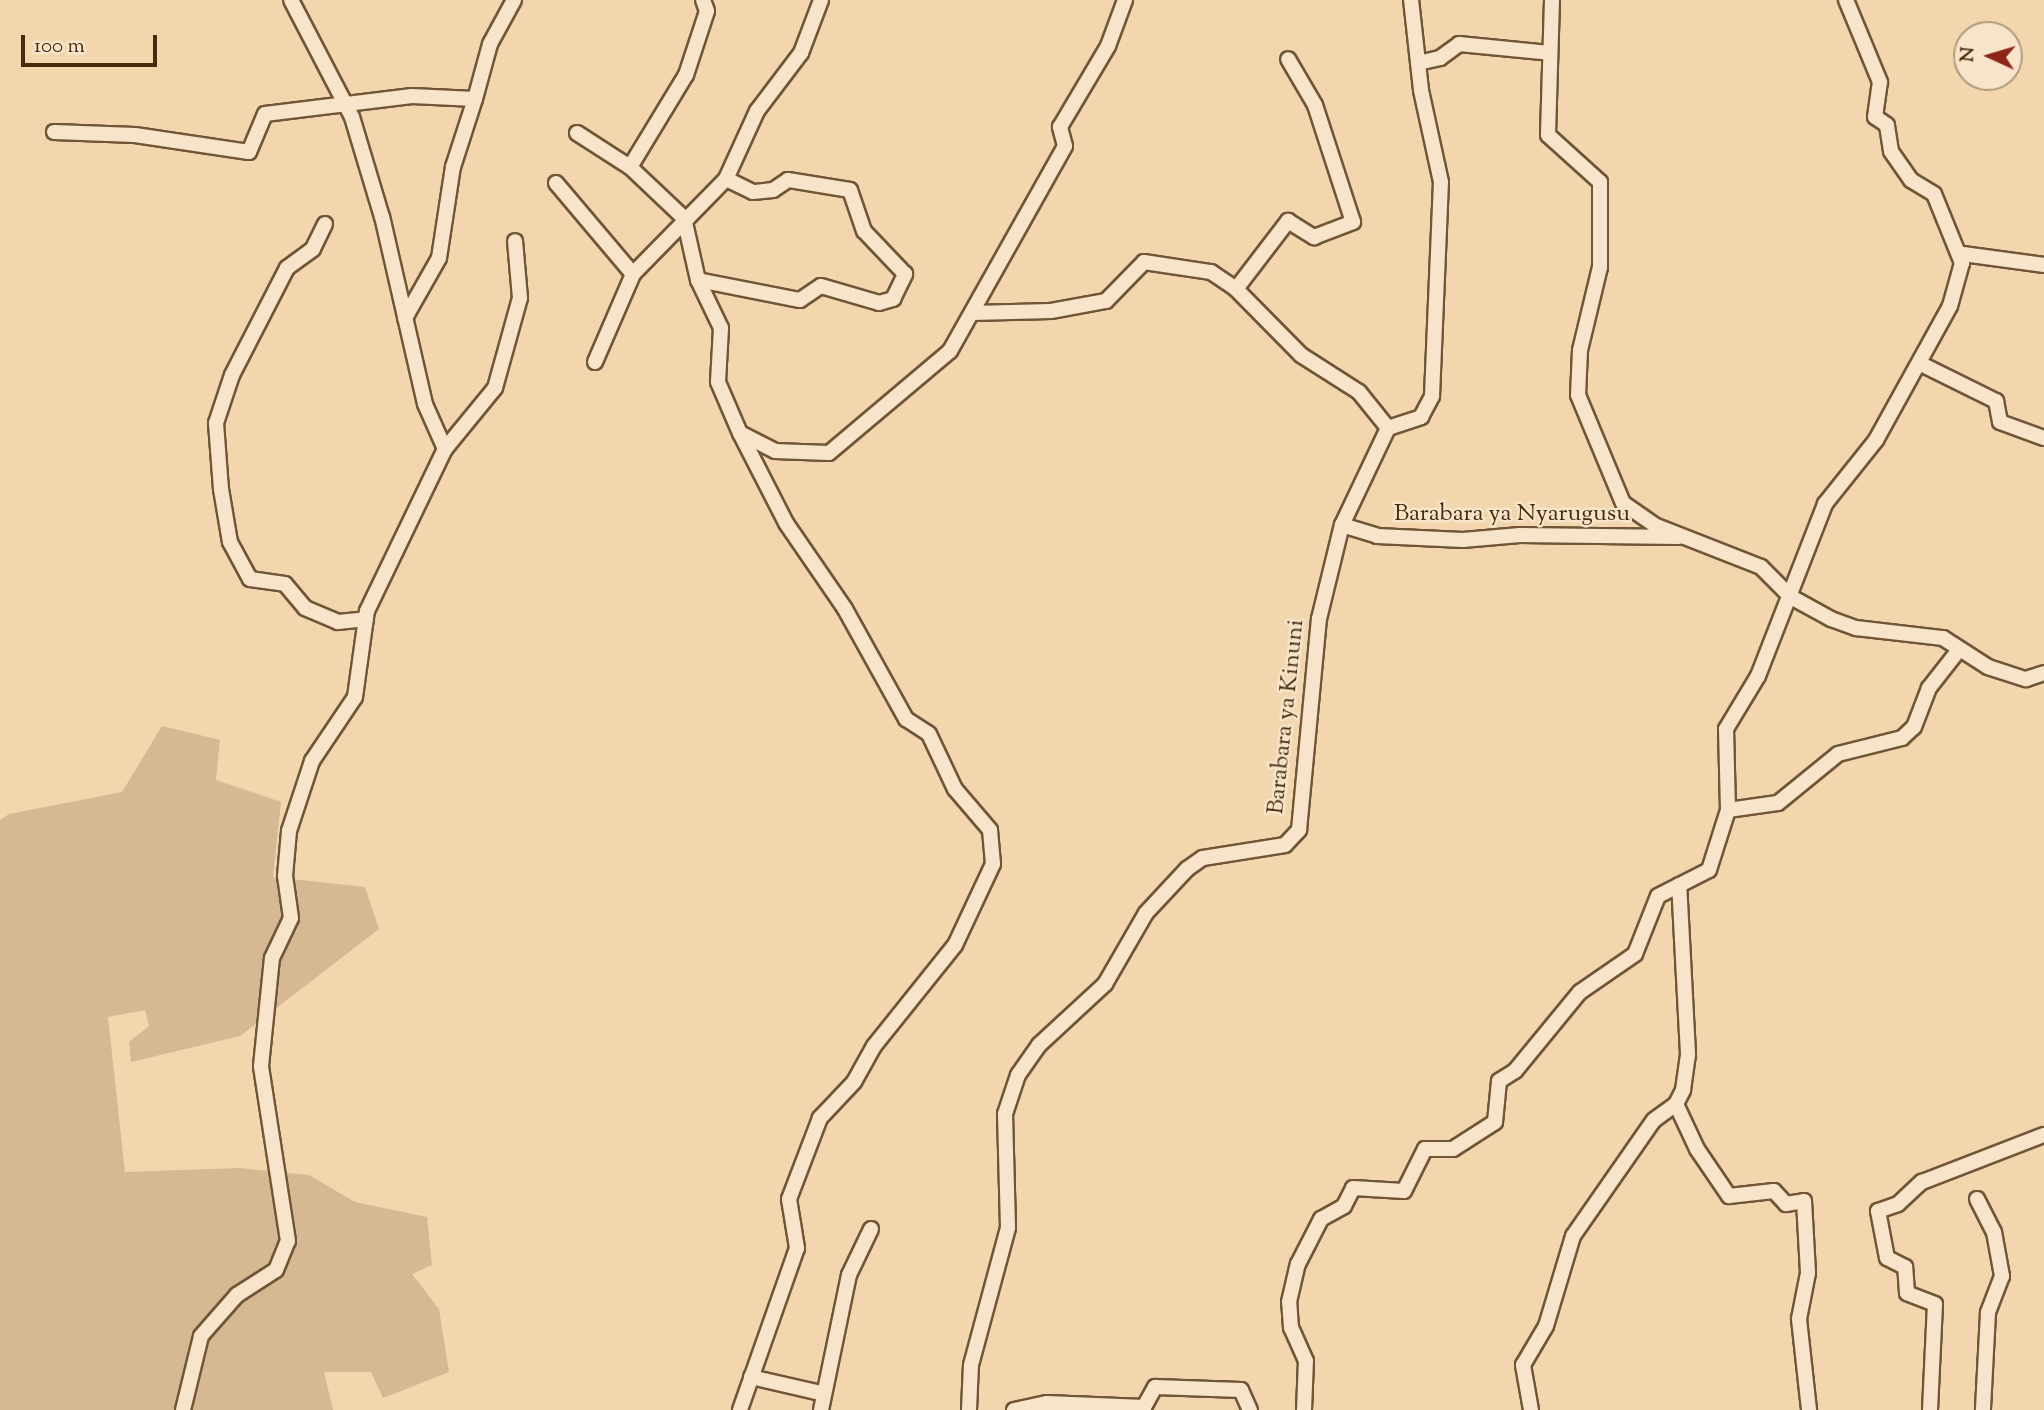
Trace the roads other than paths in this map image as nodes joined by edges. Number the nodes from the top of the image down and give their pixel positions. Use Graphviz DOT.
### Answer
graph roads {
  1 [pos="291,0"];
  2 [pos="514,0"];
  3 [pos="703,0"];
  4 [pos="821,0"];
  5 [pos="1125,0"];
  6 [pos="1411,0"];
  7 [pos="1552,0"];
  8 [pos="1846,0"];
  9 [pos="1550,52"];
  10 [pos="1287,59"];
  11 [pos="1418,63"];
  12 [pos="475,99"];
  13 [pos="344,102"];
  14 [pos="54,132"];
  15 [pos="577,133"];
  16 [pos="629,167"];
  17 [pos="726,179"];
  18 [pos="556,183"];
  19 [pos="684,218"];
  20 [pos="325,224"];
  21 [pos="515,241"];
  22 [pos="1962,263"];
  23 [pos="2044,265"];
  24 [pos="633,274"];
  25 [pos="698,279"];
  26 [pos="1236,289"];
  27 [pos="972,313"];
  28 [pos="405,319"];
  29 [pos="594,362"];
  30 [pos="1921,364"];
  31 [pos="1388,428"];
  32 [pos="740,433"];
  33 [pos="2044,438"];
  34 [pos="445,449"];
  35 [pos="1342,526"];
  36 [pos="1684,536"];
  37 [pos="1791,597"];
  38 [pos="366,619"];
  39 [pos="1958,651"];
  40 [pos="2044,673"];
  41 [pos="1728,810"];
  42 [pos="1679,885"];
  43 [pos="1676,1104"];
  44 [pos="2044,1135"];
  45 [pos="1977,1199"];
  46 [pos="871,1229"];
  47 [pos="751,1377"];
  48 [pos="821,1393"];
  49 [pos="183,1410"];
  50 [pos="740,1410"];
  51 [pos="821,1410"];
  52 [pos="969,1410"];
  53 [pos="1013,1410"];
  54 [pos="1250,1410"];
  55 [pos="1304,1410"];
  56 [pos="1531,1410"];
  57 [pos="1809,1410"];
  58 [pos="1930,1410"];
  59 [pos="1983,1410"];
  1 -- 13 [label="street"];
  2 -- 12 [label="street"];
  3 -- 16 [label="street"];
  4 -- 17 [label="street"];
  5 -- 27 [label="street"];
  6 -- 11 [label="street"];
  7 -- 9 [label="street, Barabara ya Nyarugusu"];
  8 -- 22 [label="street"];
  9 -- 11 [label="street"];
  9 -- 36 [label="street, Barabara ya Nyarugusu"];
  10 -- 26 [label="street"];
  11 -- 31 [label="street"];
  12 -- 13 [label="street"];
  12 -- 28 [label="street"];
  13 -- 14 [label="street"];
  13 -- 28 [label="street"];
  15 -- 16 [label="street"];
  16 -- 19 [label="street"];
  17 -- 19 [label="street"];
  17 -- 25 [label="street"];
  18 -- 24 [label="street"];
  19 -- 24 [label="street"];
  19 -- 25 [label="street"];
  20 -- 38 [label="street"];
  21 -- 34 [label="street"];
  22 -- 23 [label="street"];
  22 -- 30 [label="street"];
  24 -- 29 [label="street"];
  25 -- 32 [label="street"];
  26 -- 27 [label="street"];
  26 -- 31 [label="street"];
  27 -- 32 [label="street"];
  28 -- 34 [label="street"];
  30 -- 33 [label="street"];
  30 -- 37 [label="street"];
  31 -- 35 [label="street, Barabara ya Kinuni"];
  32 -- 47 [label="street"];
  34 -- 38 [label="street"];
  35 -- 36 [label="street, Barabara ya Nyarugusu"];
  35 -- 52 [label="street, Barabara ya Kinuni"];
  36 -- 37 [label="street, Barabara ya Nyarugusu"];
  37 -- 39 [label="street, Barabara ya Nyarugusu"];
  37 -- 41 [label="street"];
  38 -- 49 [label="street"];
  39 -- 40 [label="street, Barabara ya Nyarugusu"];
  39 -- 41 [label="street"];
  41 -- 42 [label="street"];
  42 -- 43 [label="street"];
  42 -- 55 [label="street"];
  43 -- 56 [label="street"];
  43 -- 57 [label="street"];
  44 -- 58 [label="street"];
  45 -- 59 [label="street"];
  46 -- 48 [label="street"];
  47 -- 48 [label="street"];
  47 -- 50 [label="street"];
  48 -- 51 [label="street"];
  53 -- 54 [label="street"];
}
